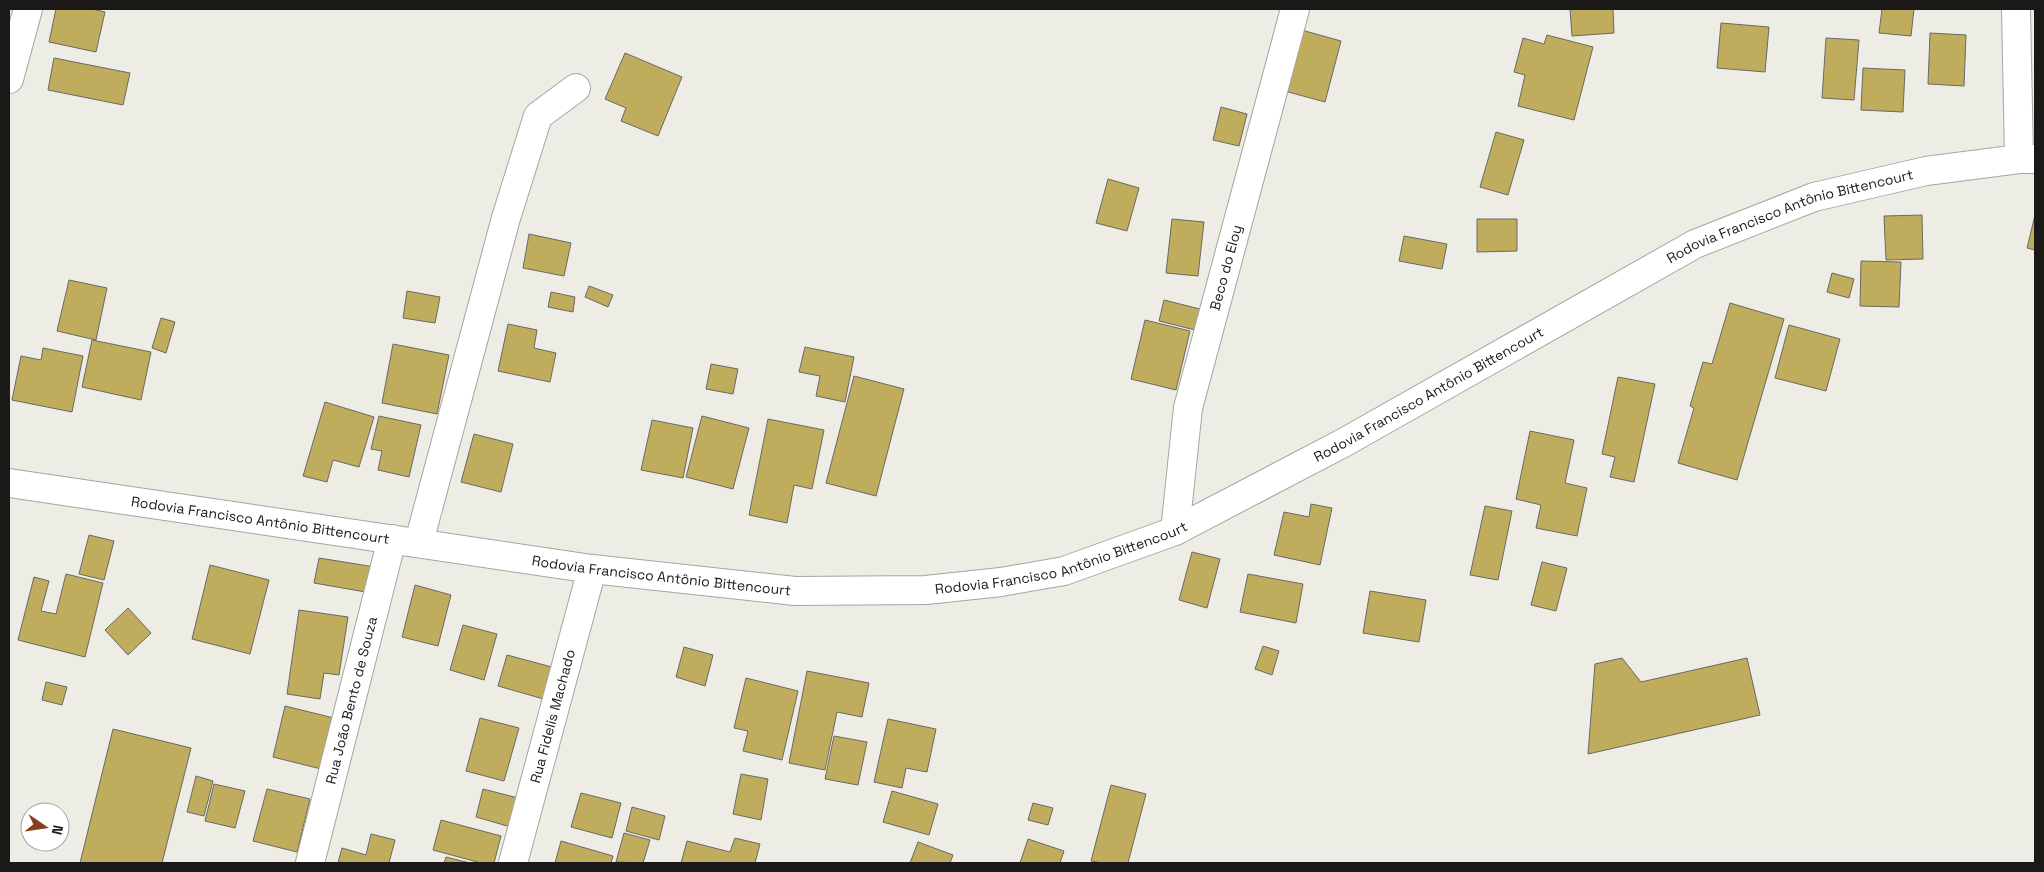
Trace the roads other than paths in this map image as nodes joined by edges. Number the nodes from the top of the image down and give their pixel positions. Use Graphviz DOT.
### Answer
graph roads {
  1 [pos="28,9"];
  2 [pos="1295,9"];
  3 [pos="2016,9"];
  4 [pos="9,79"];
  5 [pos="576,88"];
  6 [pos="2027,159"];
  7 [pos="9,483"];
  8 [pos="1175,530"];
  9 [pos="392,538"];
  10 [pos="419,542"];
  11 [pos="592,569"];
  12 [pos="310,863"];
  13 [pos="513,863"];
  1 -- 4 [label="street"];
  2 -- 8 [label="street, Beco do Eloy"];
  3 -- 6 [label="street"];
  5 -- 10 [label="street"];
  6 -- 8 [label="street, Rodovia Francisco Antônio Bittencourt"];
  7 -- 9 [label="street, Rodovia Francisco Antônio Bittencourt"];
  8 -- 11 [label="street, Rodovia Francisco Antônio Bittencourt"];
  9 -- 10 [label="street, Rodovia Francisco Antônio Bittencourt"];
  9 -- 12 [label="street, Rua João Bento de Souza"];
  10 -- 11 [label="street, Rodovia Francisco Antônio Bittencourt"];
  11 -- 13 [label="street, Rua Fidelis Machado"];
}
